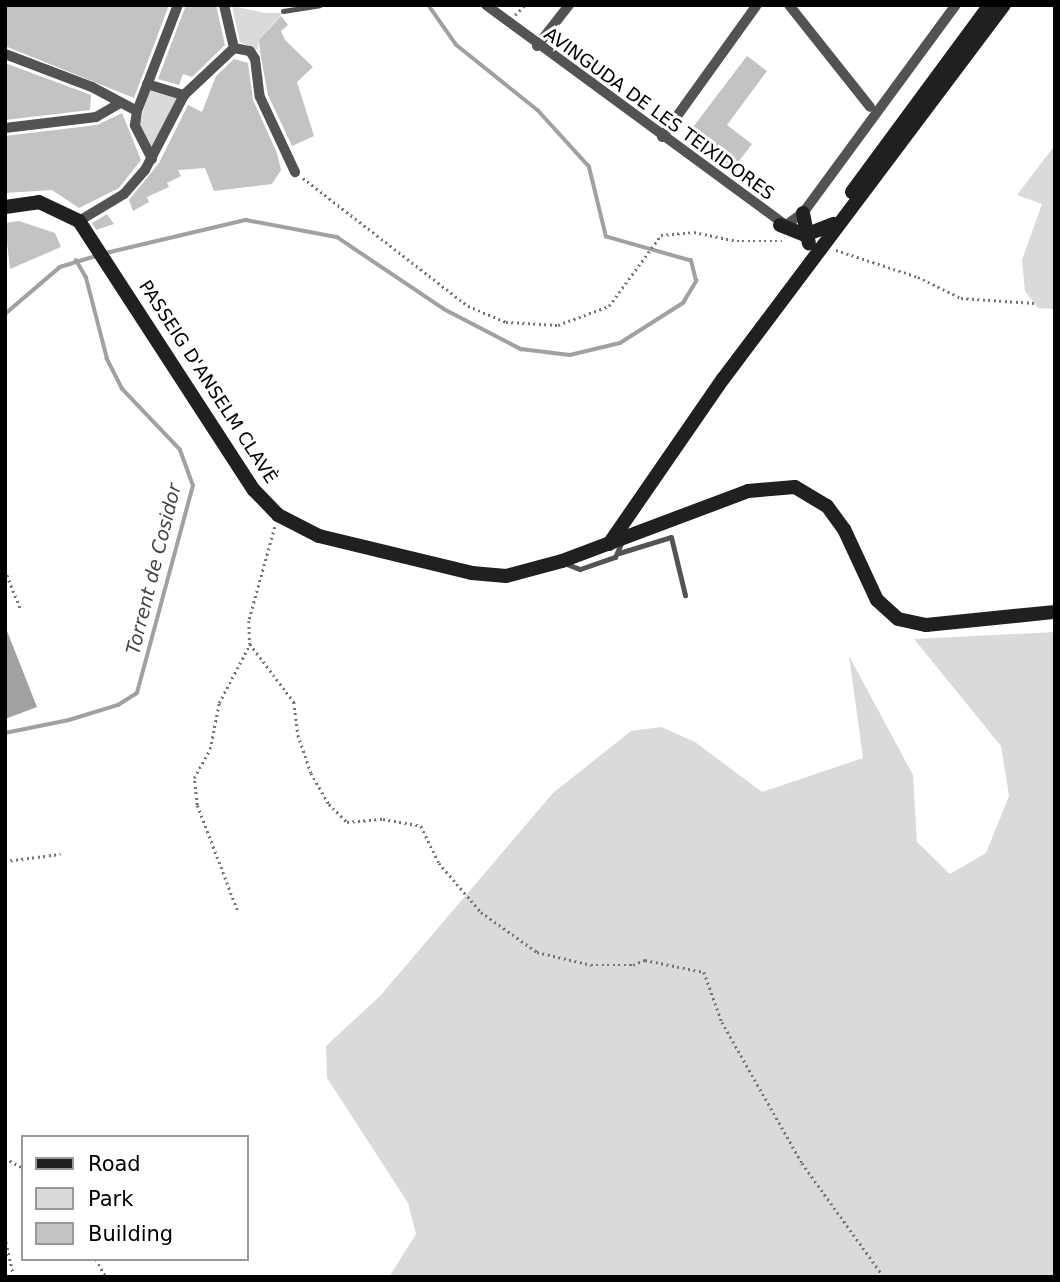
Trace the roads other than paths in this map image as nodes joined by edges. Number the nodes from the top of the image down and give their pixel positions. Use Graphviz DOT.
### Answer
graph roads {
  1 [pos="178,5"];
  2 [pos="224,5"];
  3 [pos="320,5"];
  4 [pos="486,5"];
  5 [pos="569,5"];
  6 [pos="757,5"];
  7 [pos="789,5"];
  8 [pos="956,5"];
  9 [pos="990,5"];
  10 [pos="1004,5"];
  11 [pos="283,11"];
  12 [pos="537,46"];
  13 [pos="234,48"];
  14 [pos="5,54"];
  15 [pos="147,84"];
  16 [pos="184,95"];
  17 [pos="120,103"];
  18 [pos="870,107"];
  19 [pos="137,111"];
  20 [pos="5,128"];
  21 [pos="662,137"];
  22 [pos="152,159"];
  23 [pos="295,172"];
  24 [pos="5,208"];
  25 [pos="850,211"];
  26 [pos="803,213"];
  27 [pos="79,220"];
  28 [pos="779,225"];
  29 [pos="826,231"];
  30 [pos="799,234"];
  31 [pos="818,248"];
  32 [pos="617,545"];
  33 [pos="685,595"];
  34 [pos="1055,612"];
  1 -- 15 [label="street"];
  2 -- 13 [label="street"];
  3 -- 11 [label="lane"];
  4 -- 12 [label="street, AVINGUDA DE LES TEIXIDORES"];
  5 -- 12 [label="street"];
  6 -- 21 [label="street"];
  7 -- 18 [label="street"];
  8 -- 26 [label="street"];
  9 -- 29 [label="main road"];
  10 -- 25 [label="main road"];
  12 -- 21 [label="street, AVINGUDA DE LES TEIXIDORES"];
  13 -- 16 [label="street"];
  13 -- 23 [label="street"];
  14 -- 17 [label="street"];
  15 -- 16 [label="street"];
  15 -- 19 [label="street"];
  16 -- 22 [label="street"];
  17 -- 19 [label="street"];
  17 -- 20 [label="street"];
  19 -- 22 [label="street"];
  21 -- 28 [label="street, AVINGUDA DE LES TEIXIDORES"];
  22 -- 27 [label="street"];
  24 -- 27 [label="main road"];
  25 -- 29 [label="main road"];
  25 -- 31 [label="main road"];
  26 -- 28 [label="street"];
  26 -- 30 [label="main road"];
  27 -- 32 [label="main road, PASSEIG D'ANSELM CLAVÈ"];
  28 -- 30 [label="main road"];
  29 -- 30 [label="main road"];
  29 -- 31 [label="main road"];
  30 -- 31 [label="main road"];
  31 -- 32 [label="main road"];
  32 -- 33 [label="lane"];
  32 -- 34 [label="main road, PASSEIG D'ANSELM CLAVÈ"];
}
